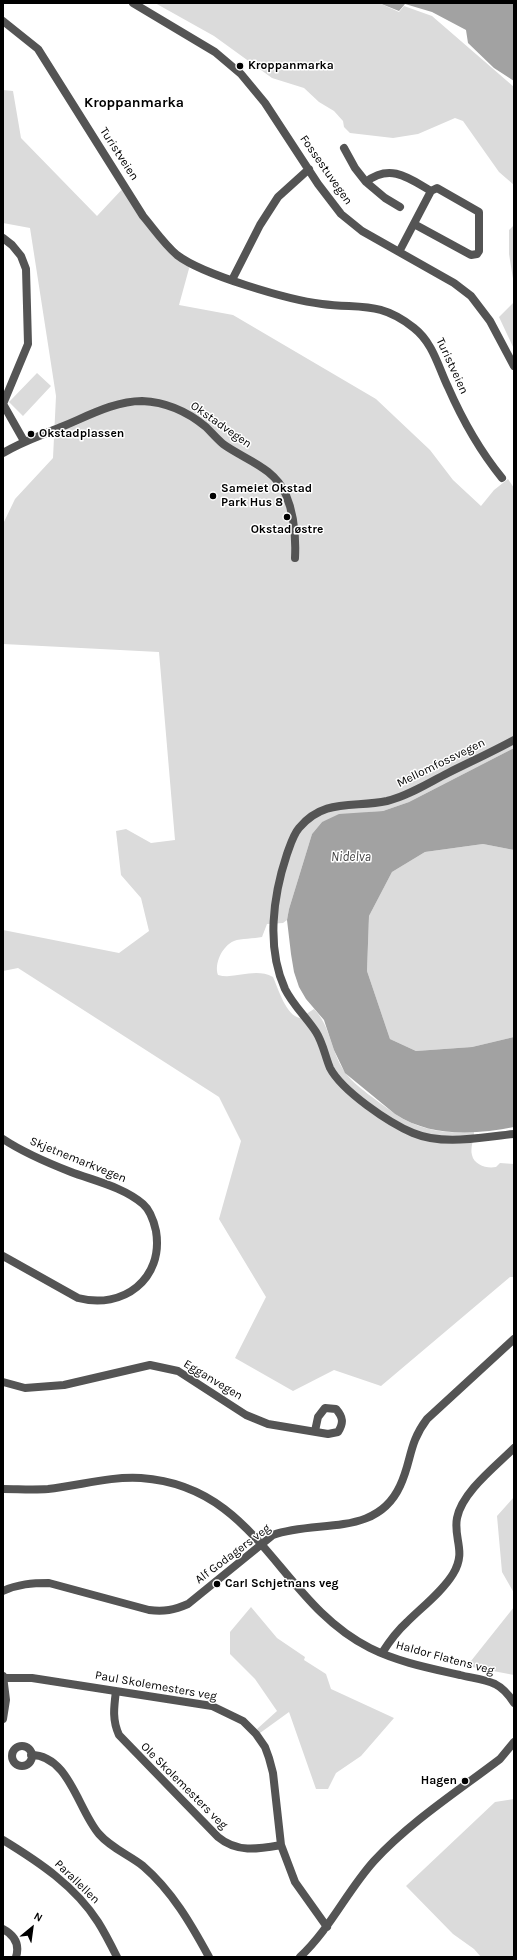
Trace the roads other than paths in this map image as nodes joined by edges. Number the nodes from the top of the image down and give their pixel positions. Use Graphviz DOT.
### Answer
graph roads {
  1 [pos="133,3"];
  2 [pos="3,22"];
  3 [pos="344,148"];
  4 [pos="309,169"];
  5 [pos="366,182"];
  6 [pos="431,191"];
  7 [pos="400,207"];
  8 [pos="414,224"];
  9 [pos="3,238"];
  10 [pos="399,252"];
  11 [pos="232,280"];
  12 [pos="514,366"];
  13 [pos="24,441"];
  14 [pos="3,453"];
  15 [pos="502,478"];
  16 [pos="295,558"];
  17 [pos="514,740"];
  18 [pos="514,1134"];
  19 [pos="3,1139"];
  20 [pos="3,1256"];
  21 [pos="514,1339"];
  22 [pos="3,1382"];
  23 [pos="315,1431"];
  24 [pos="514,1448"];
  25 [pos="3,1490"];
  26 [pos="262,1544"];
  27 [pos="3,1591"];
  28 [pos="382,1653"];
  29 [pos="4,1677"];
  30 [pos="116,1691"];
  31 [pos="514,1703"];
  32 [pos="3,1719"];
  33 [pos="514,1742"];
  34 [pos="31,1755"];
  35 [pos="3,1840"];
  36 [pos="281,1845"];
  37 [pos="327,1927"];
  38 [pos="3,1929"];
  39 [pos="16,1957"];
  40 [pos="117,1957"];
  41 [pos="209,1957"];
  42 [pos="300,1957"];
  1 -- 4 [label="street, Fossestuvegen"];
  2 -- 11 [label="street, Turistveien"];
  3 -- 5 [label="street"];
  4 -- 10 [label="street, Fossestuvegen"];
  4 -- 11 [label="street"];
  5 -- 6 [label="street"];
  5 -- 7 [label="street"];
  6 -- 8 [label="street"];
  6 -- 8 [label="street"];
  8 -- 10 [label="street"];
  9 -- 13 [label="street"];
  10 -- 12 [label="street, Fossestuvegen"];
  11 -- 15 [label="street, Turistveien"];
  13 -- 14 [label="street, Okstadvegen"];
  13 -- 16 [label="street, Okstadvegen"];
  17 -- 18 [label="street, Mellomfossvegen"];
  19 -- 20 [label="street, Skjetnemarkvegen"];
  21 -- 26 [label="street, Alf Godagers veg"];
  22 -- 23 [label="street, Egganvegen"];
  24 -- 28 [label="street"];
  25 -- 26 [label="street"];
  26 -- 27 [label="street, Alf Godagers veg"];
  26 -- 28 [label="street, Haldor Flatens veg"];
  28 -- 31 [label="street, Haldor Flatens veg"];
  29 -- 30 [label="street, Paul Skolemesters veg"];
  29 -- 32 [label="street"];
  30 -- 36 [label="street, Ole Skolemesters veg"];
  30 -- 36 [label="street, Paul Skolemesters veg"];
  33 -- 37 [label="street"];
  34 -- 41 [label="street"];
  35 -- 40 [label="street, Parallellen"];
  36 -- 37 [label="street, Paul Skolemesters veg"];
  37 -- 42 [label="street"];
  38 -- 39 [label="street"];
}
